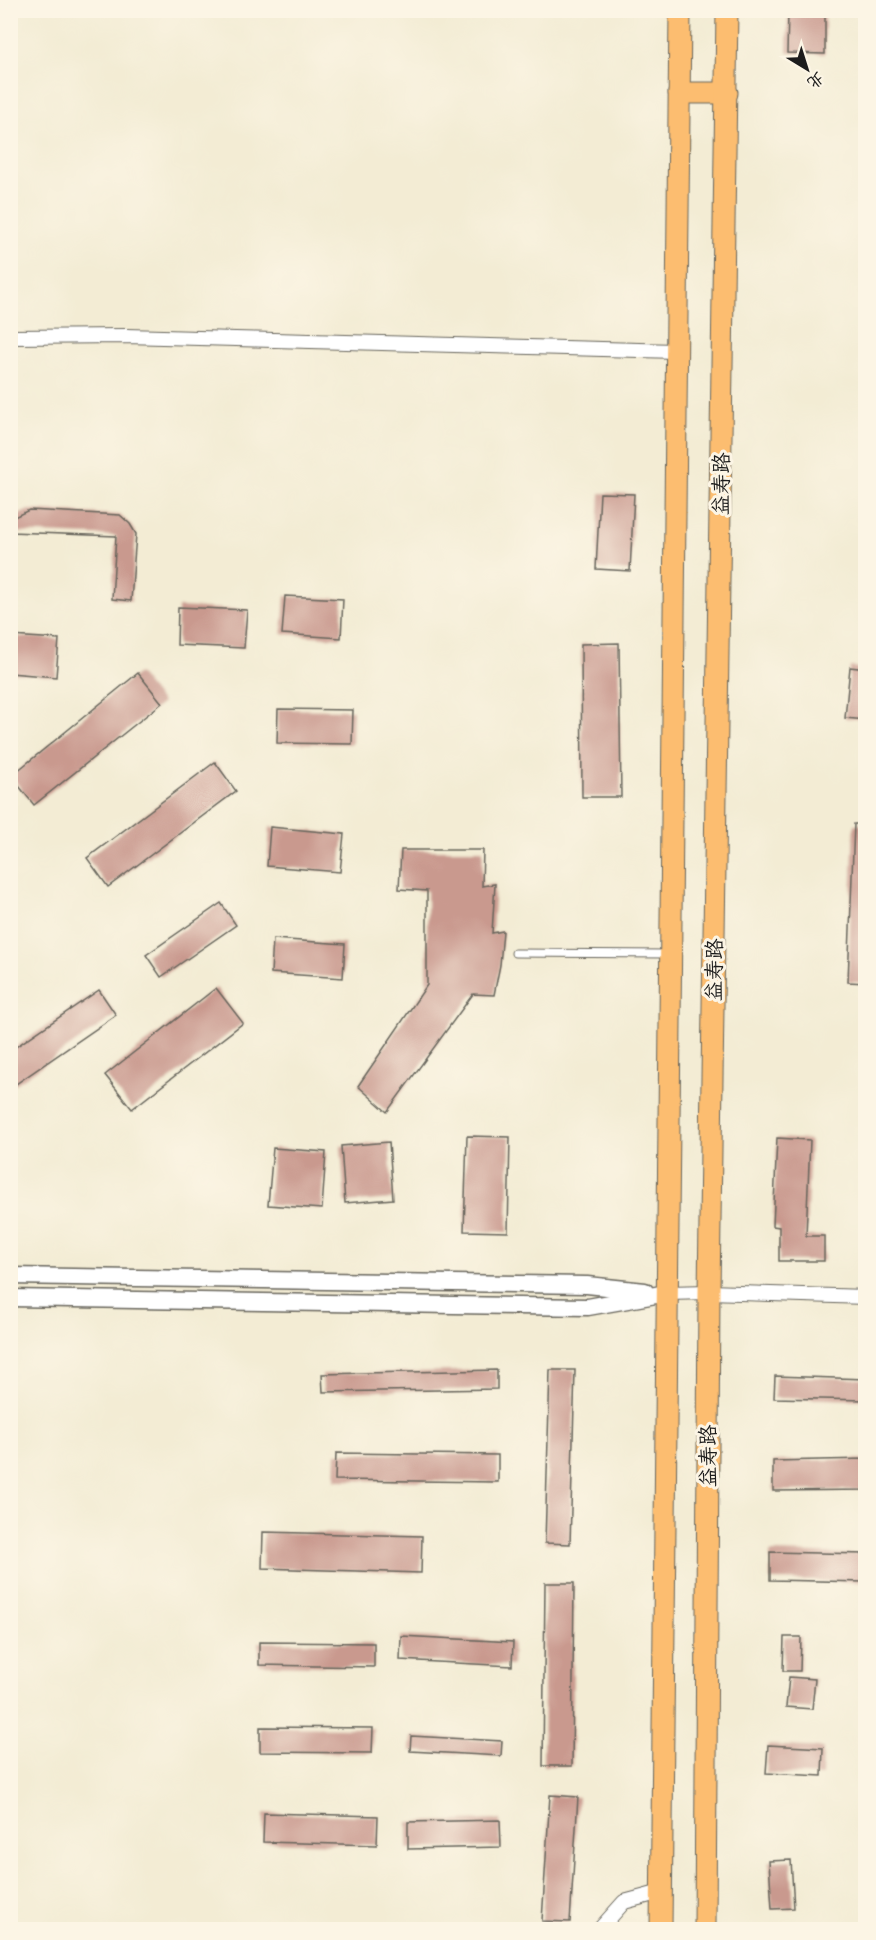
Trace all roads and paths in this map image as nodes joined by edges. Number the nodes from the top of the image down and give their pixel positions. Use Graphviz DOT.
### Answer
graph roads {
  1 [pos="680,10"];
  2 [pos="727,10"];
  3 [pos="679,93"];
  4 [pos="727,93"];
  5 [pos="10,337"];
  6 [pos="676,351"];
  7 [pos="515,953"];
  8 [pos="671,954"];
  9 [pos="10,1276"];
  10 [pos="709,1292"];
  11 [pos="667,1293"];
  12 [pos="866,1297"];
  13 [pos="10,1298"];
  14 [pos="661,1892"];
  15 [pos="598,1929"];
  16 [pos="661,1929"];
  17 [pos="705,1929"];
  1 -- 3 [label="main road, 益寿路"];
  2 -- 4 [label="main road, 益寿路"];
  3 -- 4 [label="main road"];
  3 -- 6 [label="main road, 益寿路"];
  4 -- 10 [label="main road, 益寿路"];
  5 -- 6 [label="street"];
  6 -- 8 [label="main road, 益寿路"];
  7 -- 8 [label="lane"];
  8 -- 11 [label="main road, 益寿路"];
  9 -- 11 [label="street"];
  10 -- 11 [label="street"];
  10 -- 12 [label="street"];
  10 -- 17 [label="main road, 益寿路"];
  11 -- 13 [label="street"];
  11 -- 14 [label="main road, 益寿路"];
  14 -- 15 [label="street"];
  14 -- 16 [label="main road, 益寿路"];
}
